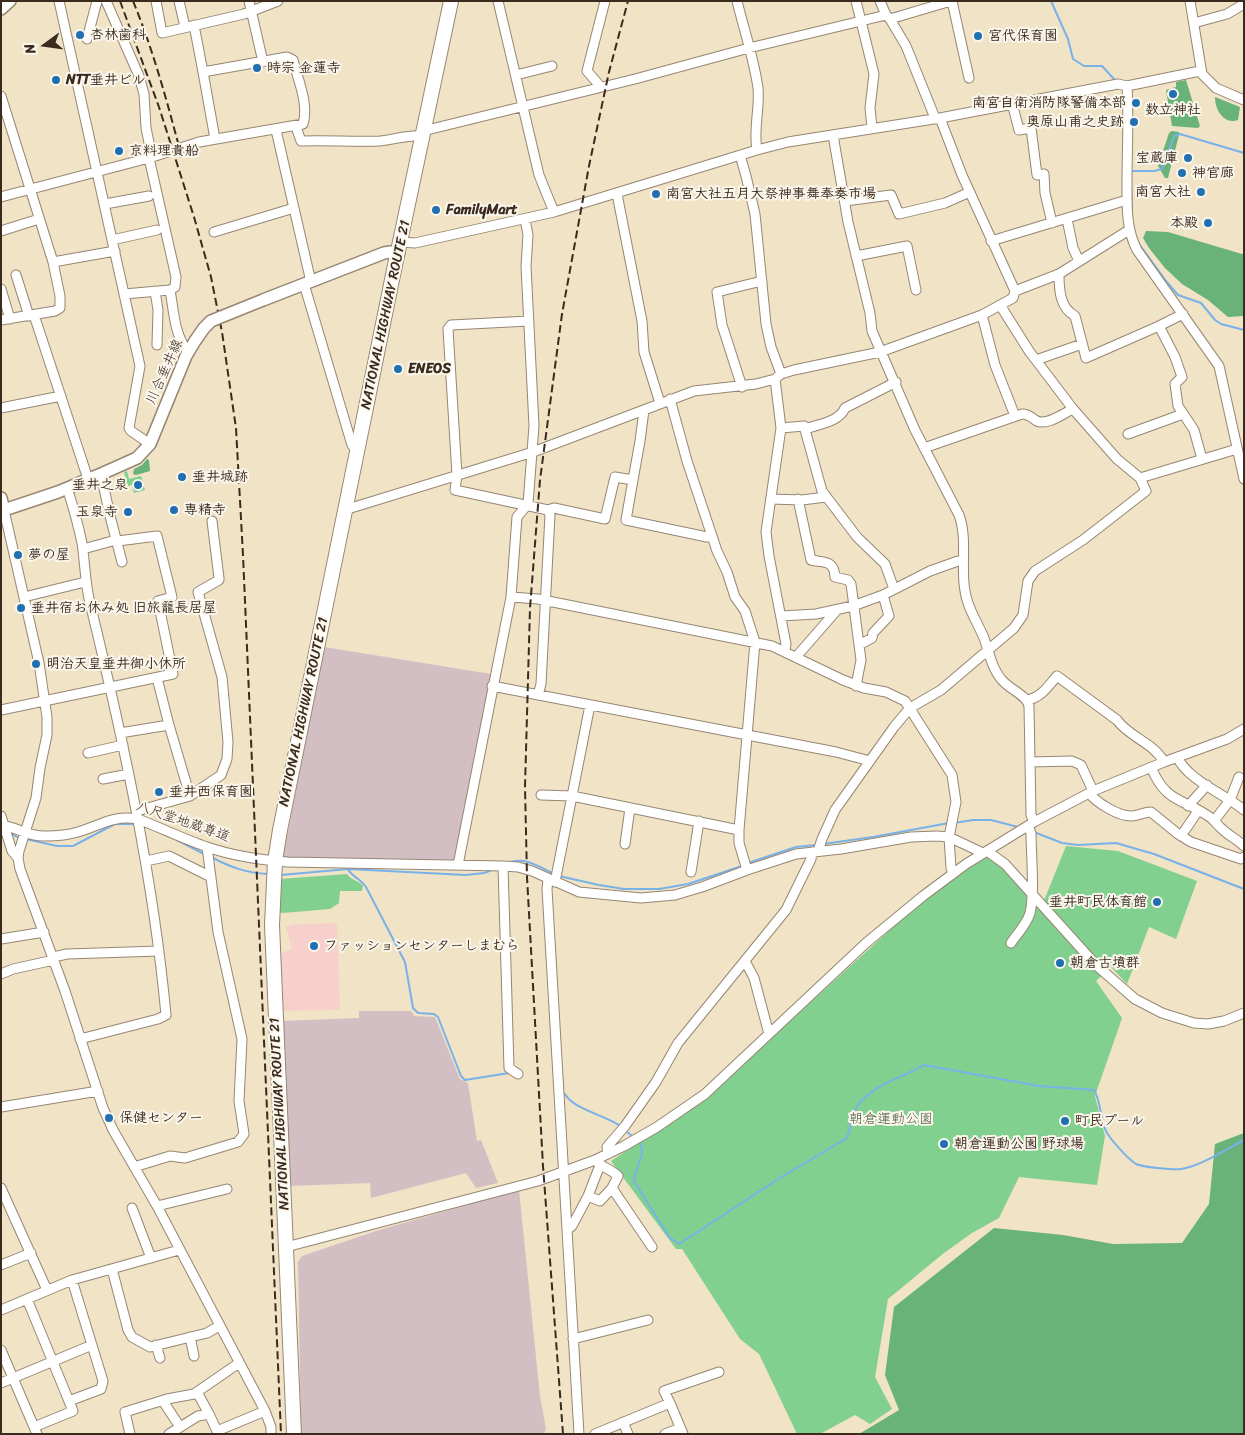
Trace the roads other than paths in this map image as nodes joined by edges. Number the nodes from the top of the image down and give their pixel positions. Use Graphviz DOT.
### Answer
graph roads {
  1 [pos="10,1"];
  2 [pos="59,1"];
  3 [pos="97,1"];
  4 [pos="106,1"];
  5 [pos="156,1"];
  6 [pos="179,1"];
  7 [pos="278,1"];
  8 [pos="451,1"];
  9 [pos="498,1"];
  10 [pos="605,1"];
  11 [pos="737,1"];
  12 [pos="856,1"];
  13 [pos="880,1"];
  14 [pos="951,1"];
  15 [pos="1190,1"];
  16 [pos="1244,4"];
  17 [pos="250,6"];
  18 [pos="1,9"];
  19 [pos="888,17"];
  20 [pos="861,20"];
  21 [pos="1194,23"];
  22 [pos="190,26"];
  23 [pos="87,39"];
  24 [pos="749,48"];
  25 [pos="263,62"];
  26 [pos="552,66"];
  27 [pos="1200,71"];
  28 [pos="203,72"];
  29 [pos="516,75"];
  30 [pos="969,78"];
  31 [pos="600,86"];
  32 [pos="1126,86"];
  33 [pos="1,96"];
  34 [pos="1244,100"];
  35 [pos="1012,103"];
  36 [pos="523,106"];
  37 [pos="938,118"];
  38 [pos="296,127"];
  39 [pos="872,128"];
  40 [pos="276,130"];
  41 [pos="423,132"];
  42 [pos="833,135"];
  43 [pos="215,139"];
  44 [pos="757,150"];
  45 [pos="740,156"];
  46 [pos="151,157"];
  47 [pos="98,172"];
  48 [pos="30,189"];
  49 [pos="970,192"];
  50 [pos="617,194"];
  51 [pos="149,196"];
  52 [pos="1,197"];
  53 [pos="1127,200"];
  54 [pos="844,201"];
  55 [pos="105,204"];
  56 [pos="294,208"];
  57 [pos="554,212"];
  58 [pos="39,219"];
  59 [pos="525,219"];
  60 [pos="1067,219"];
  61 [pos="1052,223"];
  62 [pos="158,230"];
  63 [pos="1129,230"];
  64 [pos="1,231"];
  65 [pos="214,232"];
  66 [pos="112,240"];
  67 [pos="991,241"];
  68 [pos="400,247"];
  69 [pos="115,251"];
  70 [pos="856,256"];
  71 [pos="1079,261"];
  72 [pos="53,262"];
  73 [pos="1059,274"];
  74 [pos="16,275"];
  75 [pos="762,281"];
  76 [pos="308,283"];
  77 [pos="1,289"];
  78 [pos="170,290"];
  79 [pos="916,290"];
  80 [pos="155,291"];
  81 [pos="1015,291"];
  82 [pos="124,294"];
  83 [pos="1000,305"];
  84 [pos="1183,314"];
  85 [pos="982,315"];
  86 [pos="31,316"];
  87 [pos="5,319"];
  88 [pos="529,321"];
  89 [pos="1159,326"];
  90 [pos="1082,344"];
  91 [pos="156,345"];
  92 [pos="188,352"];
  93 [pos="880,352"];
  94 [pos="1036,360"];
  95 [pos="778,376"];
  96 [pos="896,382"];
  97 [pos="742,387"];
  98 [pos="61,396"];
  99 [pos="670,399"];
  100 [pos="660,403"];
  101 [pos="1,408"];
  102 [pos="1073,409"];
  103 [pos="644,410"];
  104 [pos="1183,414"];
  105 [pos="1015,416"];
  106 [pos="781,428"];
  107 [pos="805,429"];
  108 [pos="1128,434"];
  109 [pos="150,444"];
  110 [pos="924,448"];
  111 [pos="1237,448"];
  112 [pos="357,451"];
  113 [pos="533,452"];
  114 [pos="1202,459"];
  115 [pos="102,474"];
  116 [pos="457,474"];
  117 [pos="1140,478"];
  118 [pos="88,479"];
  119 [pos="1244,479"];
  120 [pos="633,480"];
  121 [pos="67,488"];
  122 [pos="826,497"];
  123 [pos="1,498"];
  124 [pos="771,499"];
  125 [pos="798,500"];
  126 [pos="528,504"];
  127 [pos="346,508"];
  128 [pos="548,510"];
  129 [pos="3,511"];
  130 [pos="212,521"];
  131 [pos="712,536"];
  132 [pos="116,540"];
  133 [pos="83,549"];
  134 [pos="963,561"];
  135 [pos="122,562"];
  136 [pos="85,582"];
  137 [pos="894,589"];
  138 [pos="883,595"];
  139 [pos="511,596"];
  140 [pos="24,597"];
  141 [pos="546,601"];
  142 [pos="853,606"];
  143 [pos="837,610"];
  144 [pos="781,616"];
  145 [pos="755,642"];
  146 [pos="859,645"];
  147 [pos="988,649"];
  148 [pos="785,651"];
  149 [pos="796,657"];
  150 [pos="157,678"];
  151 [pos="492,686"];
  152 [pos="856,686"];
  153 [pos="111,688"];
  154 [pos="538,695"];
  155 [pos="46,700"];
  156 [pos="1027,700"];
  157 [pos="590,705"];
  158 [pos="910,708"];
  159 [pos="1,710"];
  160 [pos="169,725"];
  161 [pos="1244,729"];
  162 [pos="120,733"];
  163 [pos="748,735"];
  164 [pos="123,745"];
  165 [pos="88,753"];
  166 [pos="1177,757"];
  167 [pos="870,761"];
  168 [pos="1030,762"];
  169 [pos="1164,762"];
  170 [pos="1151,767"];
  171 [pos="129,774"];
  172 [pos="1239,777"];
  173 [pos="103,779"];
  174 [pos="1207,786"];
  175 [pos="1091,792"];
  176 [pos="541,795"];
  177 [pos="190,796"];
  178 [pos="572,796"];
  179 [pos="1230,800"];
  180 [pos="1188,806"];
  181 [pos="630,808"];
  182 [pos="1244,810"];
  183 [pos="1198,811"];
  184 [pos="138,821"];
  185 [pos="699,821"];
  186 [pos="1214,821"];
  187 [pos="2,822"];
  188 [pos="1031,824"];
  189 [pos="740,830"];
  190 [pos="1181,836"];
  191 [pos="949,837"];
  192 [pos="24,838"];
  193 [pos="625,844"];
  194 [pos="1244,846"];
  195 [pos="207,847"];
  196 [pos="818,848"];
  197 [pos="985,852"];
  198 [pos="1244,857"];
  199 [pos="18,858"];
  200 [pos="146,861"];
  201 [pos="275,861"];
  202 [pos="458,865"];
  203 [pos="503,866"];
  204 [pos="746,866"];
  205 [pos="692,872"];
  206 [pos="953,873"];
  207 [pos="211,877"];
  208 [pos="552,881"];
  209 [pos="1032,895"];
  210 [pos="44,932"];
  211 [pos="1,939"];
  212 [pos="1011,943"];
  213 [pos="159,951"];
  214 [pos="53,958"];
  215 [pos="745,961"];
  216 [pos="1,974"];
  217 [pos="1244,1013"];
  218 [pos="769,1034"];
  219 [pos="80,1039"];
  220 [pos="518,1074"];
  221 [pos="98,1091"];
  222 [pos="1,1107"];
  223 [pos="608,1154"];
  224 [pos="598,1162"];
  225 [pos="134,1167"];
  226 [pos="564,1172"];
  227 [pos="1,1188"];
  228 [pos="227,1188"];
  229 [pos="612,1188"];
  230 [pos="588,1196"];
  231 [pos="157,1206"];
  232 [pos="132,1208"];
  233 [pos="568,1229"];
  234 [pos="286,1247"];
  235 [pos="652,1247"];
  236 [pos="179,1250"];
  237 [pos="30,1253"];
  238 [pos="151,1258"];
  239 [pos="1,1265"];
  240 [pos="112,1269"];
  241 [pos="72,1280"];
  242 [pos="48,1290"];
  243 [pos="27,1299"];
  244 [pos="1,1310"];
  245 [pos="648,1320"];
  246 [pos="219,1326"];
  247 [pos="190,1337"];
  248 [pos="573,1339"];
  249 [pos="92,1345"];
  250 [pos="156,1345"];
  251 [pos="1,1350"];
  252 [pos="194,1356"];
  253 [pos="160,1358"];
  254 [pos="53,1362"];
  255 [pos="239,1363"];
  256 [pos="719,1372"];
  257 [pos="13,1378"];
  258 [pos="1,1383"];
  259 [pos="197,1392"];
  260 [pos="69,1401"];
  261 [pos="163,1401"];
  262 [pos="670,1403"];
  263 [pos="265,1411"];
  264 [pos="209,1414"];
  265 [pos="623,1422"];
  266 [pos="180,1427"];
  267 [pos="35,1431"];
  268 [pos="681,1431"];
  269 [pos="273,1432"];
  270 [pos="130,1434"];
  271 [pos="169,1434"];
  272 [pos="294,1434"];
  273 [pos="579,1434"];
  274 [pos="595,1434"];
  275 [pos="628,1434"];
  276 [pos="664,1434"];
  1 -- 18 [label="main road"];
  2 -- 47 [label="street"];
  3 -- 23 [label="street"];
  4 -- 46 [label="street"];
  5 -- 22 [label="street"];
  6 -- 22 [label="street"];
  7 -- 17 [label="street"];
  8 -- 41 [label="highway, NATIONAL HIGHWAY ROUTE 21"];
  9 -- 29 [label="street"];
  10 -- 31 [label="street"];
  11 -- 24 [label="street"];
  12 -- 20 [label="street"];
  13 -- 19 [label="street"];
  14 -- 19 [label="street"];
  14 -- 30 [label="street"];
  15 -- 21 [label="street"];
  16 -- 21 [label="street"];
  17 -- 22 [label="street"];
  17 -- 25 [label="street"];
  19 -- 20 [label="street"];
  19 -- 37 [label="street"];
  20 -- 24 [label="street"];
  20 -- 39 [label="street"];
  21 -- 27 [label="street"];
  22 -- 28 [label="street"];
  24 -- 31 [label="street"];
  24 -- 44 [label="street"];
  25 -- 28 [label="street"];
  25 -- 38 [label="street"];
  26 -- 29 [label="street"];
  27 -- 32 [label="street"];
  27 -- 34 [label="street"];
  28 -- 43 [label="street"];
  29 -- 36 [label="street"];
  31 -- 36 [label="street"];
  32 -- 35 [label="street"];
  32 -- 53 [label="street"];
  33 -- 48 [label="street"];
  35 -- 37 [label="street"];
  35 -- 61 [label="street"];
  36 -- 41 [label="street"];
  36 -- 57 [label="street"];
  37 -- 39 [label="street"];
  37 -- 49 [label="street"];
  38 -- 40 [label="street"];
  38 -- 41 [label="street"];
  39 -- 42 [label="street"];
  40 -- 43 [label="street"];
  40 -- 56 [label="street"];
  41 -- 68 [label="highway, NATIONAL HIGHWAY ROUTE 21"];
  42 -- 44 [label="street"];
  42 -- 54 [label="street"];
  43 -- 46 [label="street"];
  44 -- 45 [label="street"];
  45 -- 50 [label="street"];
  45 -- 75 [label="street"];
  46 -- 47 [label="street"];
  46 -- 78 [label="street"];
  47 -- 48 [label="street"];
  47 -- 55 [label="street"];
  48 -- 52 [label="street"];
  48 -- 58 [label="street"];
  49 -- 54 [label="street"];
  49 -- 67 [label="street"];
  50 -- 57 [label="street"];
  50 -- 100 [label="street"];
  51 -- 55 [label="street"];
  53 -- 60 [label="street"];
  53 -- 63 [label="street"];
  54 -- 70 [label="street"];
  55 -- 66 [label="street"];
  56 -- 65 [label="street"];
  56 -- 76 [label="street"];
  57 -- 59 [label="street"];
  58 -- 64 [label="street"];
  58 -- 72 [label="street"];
  59 -- 68 [label="street"];
  59 -- 88 [label="street"];
  60 -- 61 [label="street"];
  60 -- 71 [label="street"];
  61 -- 67 [label="street"];
  62 -- 66 [label="street"];
  63 -- 71 [label="street"];
  63 -- 84 [label="street"];
  66 -- 69 [label="street"];
  67 -- 81 [label="street"];
  68 -- 76 [label="main road, 川合垂井線"];
  68 -- 112 [label="highway, NATIONAL HIGHWAY ROUTE 21"];
  69 -- 72 [label="street"];
  69 -- 82 [label="street"];
  70 -- 79 [label="street"];
  70 -- 93 [label="street"];
  71 -- 73 [label="street"];
  72 -- 86 [label="street"];
  73 -- 81 [label="street"];
  73 -- 90 [label="street"];
  74 -- 86 [label="street"];
  75 -- 95 [label="street"];
  75 -- 97 [label="street"];
  76 -- 92 [label="main road, 川合垂井線, bridge"];
  76 -- 112 [label="street"];
  77 -- 87 [label="street"];
  78 -- 80 [label="street"];
  78 -- 92 [label="street"];
  80 -- 82 [label="street"];
  80 -- 91 [label="street"];
  81 -- 83 [label="street"];
  82 -- 109 [label="street"];
  83 -- 85 [label="street"];
  83 -- 94 [label="street"];
  84 -- 89 [label="street"];
  84 -- 111 [label="street"];
  85 -- 93 [label="street"];
  85 -- 105 [label="street"];
  86 -- 87 [label="street"];
  86 -- 98 [label="street"];
  88 -- 113 [label="street"];
  88 -- 116 [label="street"];
  89 -- 90 [label="street"];
  89 -- 104 [label="street"];
  90 -- 94 [label="street"];
  92 -- 109 [label="main road, 川合垂井線"];
  93 -- 95 [label="street"];
  93 -- 96 [label="street"];
  94 -- 102 [label="street"];
  95 -- 97 [label="street"];
  95 -- 106 [label="street"];
  96 -- 107 [label="street"];
  96 -- 110 [label="street"];
  97 -- 99 [label="street"];
  98 -- 101 [label="street"];
  98 -- 118 [label="street"];
  99 -- 100 [label="street"];
  99 -- 131 [label="street"];
  100 -- 103 [label="street"];
  102 -- 105 [label="street"];
  102 -- 117 [label="street"];
  103 -- 113 [label="street"];
  103 -- 120 [label="street"];
  104 -- 108 [label="street"];
  104 -- 114 [label="street"];
  105 -- 110 [label="street"];
  106 -- 107 [label="street"];
  106 -- 124 [label="street"];
  107 -- 122 [label="street"];
  109 -- 115 [label="main road, 川合垂井線"];
  110 -- 134 [label="street"];
  111 -- 114 [label="street"];
  111 -- 119 [label="street"];
  112 -- 127 [label="highway, NATIONAL HIGHWAY ROUTE 21"];
  113 -- 116 [label="street"];
  113 -- 126 [label="street"];
  114 -- 117 [label="street"];
  115 -- 118 [label="main road, 川合垂井線"];
  115 -- 132 [label="street"];
  116 -- 126 [label="street"];
  116 -- 127 [label="street"];
  117 -- 147 [label="street"];
  118 -- 121 [label="main road, 川合垂井線"];
  120 -- 128 [label="street"];
  120 -- 131 [label="street"];
  121 -- 129 [label="main road, 川合垂井線"];
  121 -- 133 [label="street"];
  122 -- 125 [label="street"];
  122 -- 137 [label="street"];
  123 -- 129 [label="main road"];
  124 -- 125 [label="street"];
  124 -- 144 [label="street"];
  125 -- 142 [label="street"];
  126 -- 128 [label="street"];
  126 -- 139 [label="street"];
  127 -- 201 [label="highway, NATIONAL HIGHWAY ROUTE 21"];
  128 -- 141 [label="street"];
  129 -- 140 [label="street"];
  130 -- 177 [label="street"];
  131 -- 145 [label="street"];
  132 -- 133 [label="street"];
  132 -- 135 [label="street"];
  132 -- 150 [label="street"];
  133 -- 136 [label="street"];
  134 -- 137 [label="street"];
  134 -- 147 [label="street"];
  136 -- 140 [label="street"];
  136 -- 153 [label="street"];
  137 -- 138 [label="street"];
  138 -- 142 [label="street"];
  138 -- 146 [label="street"];
  139 -- 141 [label="street"];
  139 -- 151 [label="street"];
  140 -- 155 [label="street"];
  141 -- 145 [label="street"];
  141 -- 154 [label="street"];
  142 -- 143 [label="street"];
  142 -- 146 [label="street"];
  143 -- 144 [label="street"];
  143 -- 149 [label="street"];
  144 -- 148 [label="street"];
  145 -- 148 [label="street"];
  145 -- 163 [label="street"];
  146 -- 152 [label="street"];
  147 -- 156 [label="street"];
  147 -- 158 [label="street"];
  148 -- 149 [label="street"];
  149 -- 152 [label="street"];
  150 -- 153 [label="street"];
  150 -- 160 [label="street"];
  151 -- 154 [label="street"];
  151 -- 202 [label="street"];
  152 -- 158 [label="street"];
  153 -- 155 [label="street"];
  153 -- 162 [label="street"];
  154 -- 157 [label="street"];
  155 -- 159 [label="street"];
  155 -- 192 [label="street"];
  156 -- 168 [label="street"];
  156 -- 169 [label="street"];
  157 -- 163 [label="street"];
  157 -- 178 [label="street"];
  158 -- 167 [label="street"];
  158 -- 191 [label="street"];
  160 -- 162 [label="street"];
  160 -- 177 [label="street"];
  161 -- 166 [label="street"];
  162 -- 164 [label="street"];
  163 -- 167 [label="street"];
  163 -- 189 [label="street"];
  164 -- 165 [label="street"];
  164 -- 171 [label="street"];
  166 -- 169 [label="street"];
  166 -- 174 [label="street"];
  167 -- 196 [label="street"];
  168 -- 175 [label="street"];
  168 -- 188 [label="street"];
  169 -- 170 [label="street"];
  170 -- 175 [label="street"];
  170 -- 180 [label="street"];
  171 -- 173 [label="street"];
  171 -- 184 [label="street"];
  172 -- 179 [label="street"];
  174 -- 179 [label="street"];
  174 -- 180 [label="street"];
  175 -- 188 [label="street"];
  175 -- 190 [label="street"];
  176 -- 178 [label="street"];
  177 -- 184 [label="street"];
  178 -- 181 [label="street"];
  178 -- 208 [label="street"];
  179 -- 182 [label="street"];
  179 -- 186 [label="street"];
  180 -- 183 [label="street"];
  181 -- 185 [label="street"];
  181 -- 193 [label="street"];
  183 -- 186 [label="street"];
  183 -- 190 [label="street"];
  184 -- 192 [label="street, 八尺堂地蔵尊道"];
  184 -- 195 [label="street, 八尺堂地蔵尊道"];
  184 -- 200 [label="street"];
  185 -- 189 [label="street"];
  185 -- 205 [label="street"];
  186 -- 194 [label="street"];
  187 -- 192 [label="street, 八尺堂地蔵尊道"];
  187 -- 199 [label="street"];
  188 -- 197 [label="street"];
  188 -- 209 [label="street"];
  189 -- 204 [label="street"];
  190 -- 198 [label="street"];
  191 -- 196 [label="street, 八尺堂地蔵尊道"];
  191 -- 197 [label="street"];
  191 -- 206 [label="street"];
  192 -- 199 [label="street"];
  195 -- 201 [label="street, 八尺堂地蔵尊道"];
  195 -- 207 [label="street"];
  196 -- 204 [label="street, 八尺堂地蔵尊道"];
  196 -- 215 [label="street"];
  197 -- 206 [label="street"];
  197 -- 209 [label="street"];
  199 -- 210 [label="street"];
  200 -- 207 [label="street"];
  200 -- 213 [label="street"];
  201 -- 202 [label="street, 八尺堂地蔵尊道"];
  201 -- 234 [label="highway, NATIONAL HIGHWAY ROUTE 21"];
  202 -- 203 [label="street, 八尺堂地蔵尊道"];
  203 -- 208 [label="street, 八尺堂地蔵尊道"];
  203 -- 220 [label="street"];
  204 -- 208 [label="street, 八尺堂地蔵尊道"];
  206 -- 218 [label="street"];
  207 -- 225 [label="street"];
  208 -- 226 [label="street"];
  209 -- 212 [label="street"];
  209 -- 217 [label="street"];
  210 -- 211 [label="street"];
  210 -- 214 [label="street"];
  213 -- 214 [label="street"];
  213 -- 219 [label="street"];
  214 -- 216 [label="street"];
  214 -- 219 [label="street"];
  215 -- 218 [label="street"];
  215 -- 223 [label="street"];
  218 -- 223 [label="street"];
  219 -- 221 [label="street"];
  221 -- 222 [label="street"];
  221 -- 225 [label="street"];
  223 -- 224 [label="street"];
  224 -- 226 [label="street"];
  224 -- 229 [label="street"];
  224 -- 230 [label="street"];
  225 -- 231 [label="street"];
  226 -- 233 [label="street"];
  226 -- 234 [label="street"];
  227 -- 237 [label="street"];
  228 -- 231 [label="street"];
  229 -- 230 [label="street"];
  229 -- 235 [label="street"];
  230 -- 233 [label="street"];
  231 -- 236 [label="street"];
  232 -- 238 [label="street"];
  233 -- 248 [label="street"];
  234 -- 272 [label="highway, NATIONAL HIGHWAY ROUTE 21"];
  236 -- 238 [label="street"];
  236 -- 246 [label="street"];
  237 -- 239 [label="street"];
  237 -- 242 [label="street"];
  238 -- 240 [label="street"];
  240 -- 241 [label="street"];
  240 -- 250 [label="street"];
  241 -- 242 [label="street"];
  241 -- 249 [label="street"];
  242 -- 243 [label="street"];
  243 -- 244 [label="street"];
  243 -- 254 [label="street"];
  245 -- 248 [label="street"];
  246 -- 247 [label="street"];
  246 -- 255 [label="street"];
  247 -- 250 [label="street"];
  247 -- 252 [label="street"];
  248 -- 273 [label="street"];
  249 -- 254 [label="street"];
  249 -- 260 [label="street"];
  250 -- 253 [label="street"];
  251 -- 257 [label="street"];
  254 -- 257 [label="street"];
  254 -- 260 [label="street"];
  255 -- 259 [label="street"];
  255 -- 263 [label="street"];
  256 -- 262 [label="street"];
  257 -- 258 [label="street"];
  257 -- 267 [label="street"];
  259 -- 261 [label="street"];
  259 -- 264 [label="street"];
  260 -- 267 [label="street"];
  261 -- 266 [label="street"];
  261 -- 270 [label="street"];
  262 -- 265 [label="street"];
  262 -- 268 [label="street"];
  263 -- 264 [label="street"];
  263 -- 269 [label="street"];
  264 -- 266 [label="street"];
  265 -- 274 [label="street"];
  265 -- 275 [label="street"];
  266 -- 271 [label="street"];
  268 -- 276 [label="street"];
}
